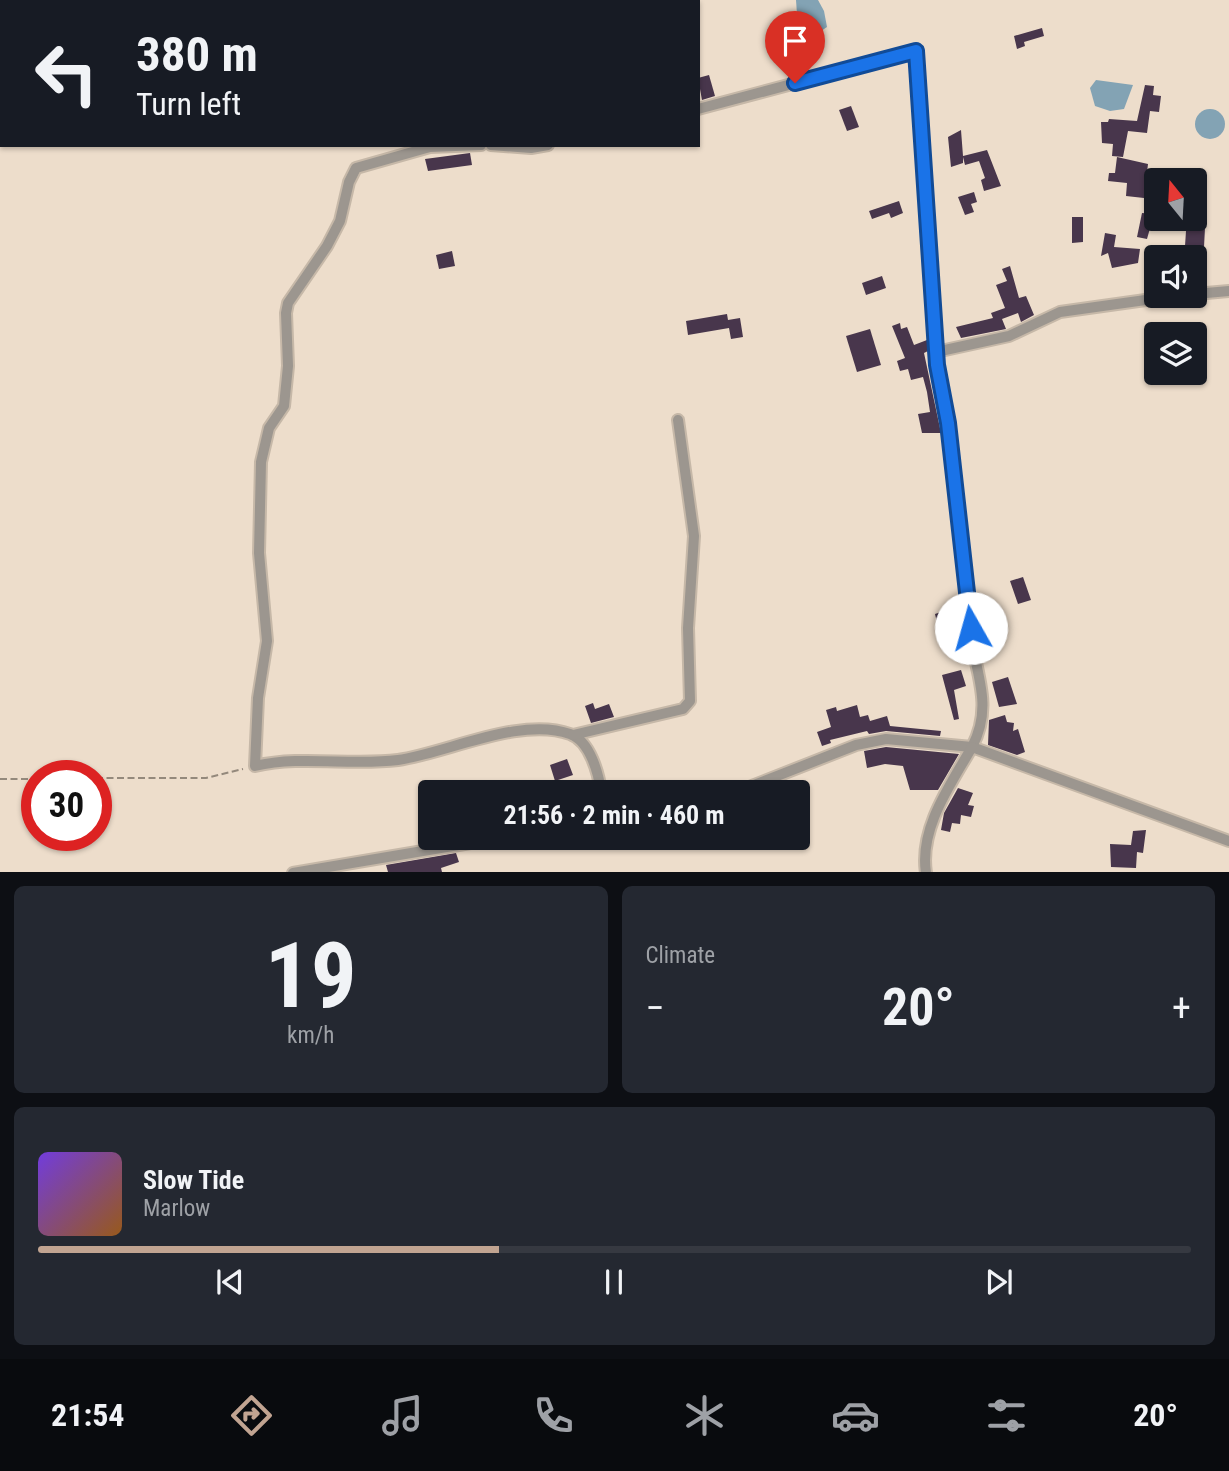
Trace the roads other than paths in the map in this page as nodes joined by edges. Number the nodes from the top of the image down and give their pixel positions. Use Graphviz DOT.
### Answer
graph roads {
  1 [pos="700,108"];
  2 [pos="430,147"];
  3 [pos="518,147"];
  4 [pos="537,147"];
  5 [pos="1229,291"];
  6 [pos="1207,293"];
  7 [pos="1144,300"];
  8 [pos="936,352"];
  9 [pos="678,420"];
  10 [pos="573,735"];
  11 [pos="972,747"];
  12 [pos="597,780"];
  13 [pos="767,780"];
  14 [pos="1229,841"];
  15 [pos="428,850"];
  16 [pos="299,872"];
  17 [pos="926,872"];
  1 -- 8 [label="street"];
  2 -- 10 [label="street"];
  3 -- 4 [label="street"];
  5 -- 6 [label="street"];
  7 -- 8 [label="street"];
  8 -- 11 [label="street"];
  9 -- 10 [label="street"];
  10 -- 12 [label="street"];
  11 -- 13 [label="street"];
  11 -- 14 [label="street"];
  11 -- 17 [label="street"];
  15 -- 16 [label="street"];
}
